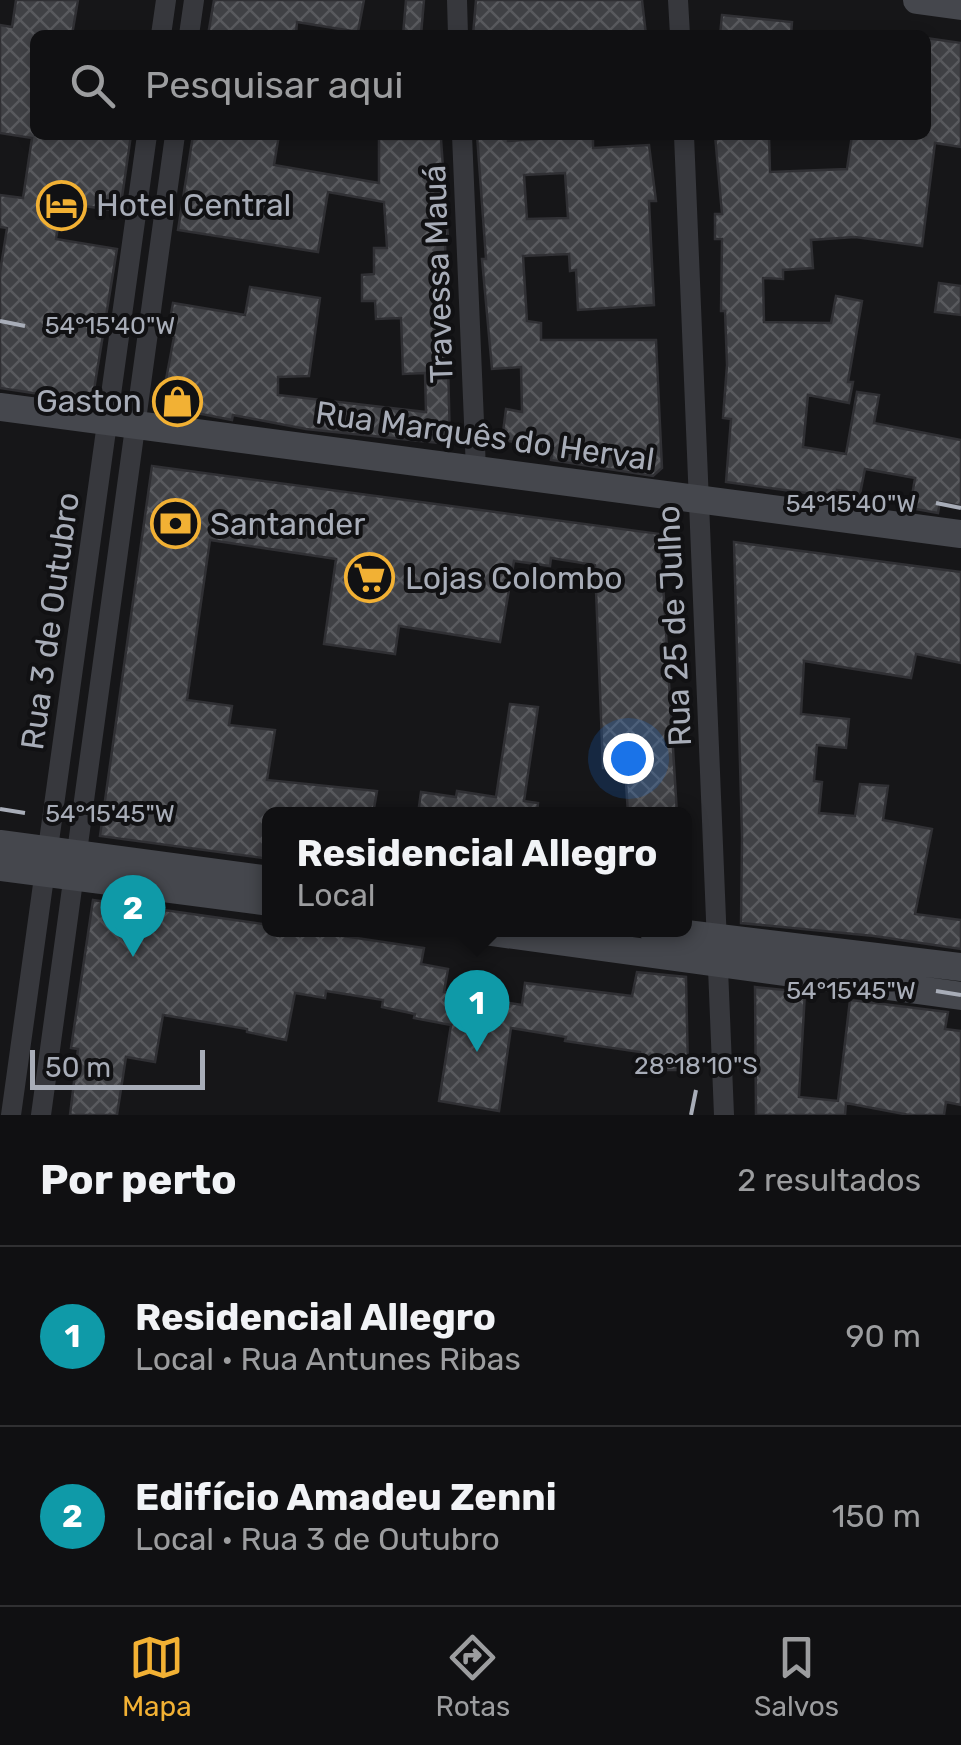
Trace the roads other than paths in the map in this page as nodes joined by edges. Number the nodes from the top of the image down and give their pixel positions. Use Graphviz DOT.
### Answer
graph roads {
  1 [pos="166,0"];
  2 [pos="194,0"];
  3 [pos="457,0"];
  4 [pos="678,0"];
  5 [pos="917,0"];
  6 [pos="961,6"];
  7 [pos="162,30"];
  8 [pos="190,30"];
  9 [pos="458,30"];
  10 [pos="680,30"];
  11 [pos="146,140"];
  12 [pos="174,140"];
  13 [pos="462,140"];
  14 [pos="684,140"];
  15 [pos="137,206"];
  16 [pos="164,210"];
  17 [pos="0,407"];
  18 [pos="121,423"];
  19 [pos="476,470"];
  20 [pos="698,499"];
  21 [pos="961,534"];
  22 [pos="0,844"];
  23 [pos="61,863"];
  24 [pos="0,867"];
  25 [pos="262,881"];
  26 [pos="226,885"];
  27 [pos="262,899"];
  28 [pos="561,937"];
  29 [pos="675,937"];
  30 [pos="718,950"];
  31 [pos="884,956"];
  32 [pos="961,967"];
  33 [pos="880,984"];
  34 [pos="961,996"];
  35 [pos="11,1115"];
  36 [pos="41,1115"];
  37 [pos="724,1115"];
  1 -- 7 [label="street"];
  2 -- 8 [label="street"];
  3 -- 9 [label="street"];
  4 -- 10 [label="street"];
  5 -- 6 [label="street"];
  11 -- 15 [label="street, Rua 3 de Outubro"];
  12 -- 16 [label="street, Rua 3 de Outubro"];
  13 -- 19 [label="street, Travessa Mauá"];
  14 -- 20 [label="street, Rua 25 de Julho"];
  15 -- 16 [label="street"];
  15 -- 18 [label="street, Rua 3 de Outubro"];
  16 -- 18 [label="street, Rua 3 de Outubro"];
  17 -- 18 [label="street, Rua Marquês do Herval"];
  18 -- 19 [label="street, Rua Marquês do Herval"];
  18 -- 23 [label="street, Rua 3 de Outubro"];
  19 -- 20 [label="street, Rua Marquês do Herval"];
  20 -- 21 [label="street, Rua Marquês do Herval"];
  20 -- 30 [label="street, Rua 25 de Julho"];
  22 -- 23 [label="street"];
  23 -- 24 [label="street"];
  23 -- 26 [label="street"];
  23 -- 35 [label="street, Rua 3 de Outubro"];
  23 -- 36 [label="street, Rua 3 de Outubro"];
  25 -- 26 [label="street"];
  26 -- 27 [label="street"];
  28 -- 30 [label="street"];
  29 -- 30 [label="street"];
  30 -- 31 [label="street"];
  30 -- 33 [label="street"];
  30 -- 37 [label="street, Rua 25 de Julho"];
  31 -- 32 [label="street"];
  31 -- 33 [label="street"];
  33 -- 34 [label="street"];
}
